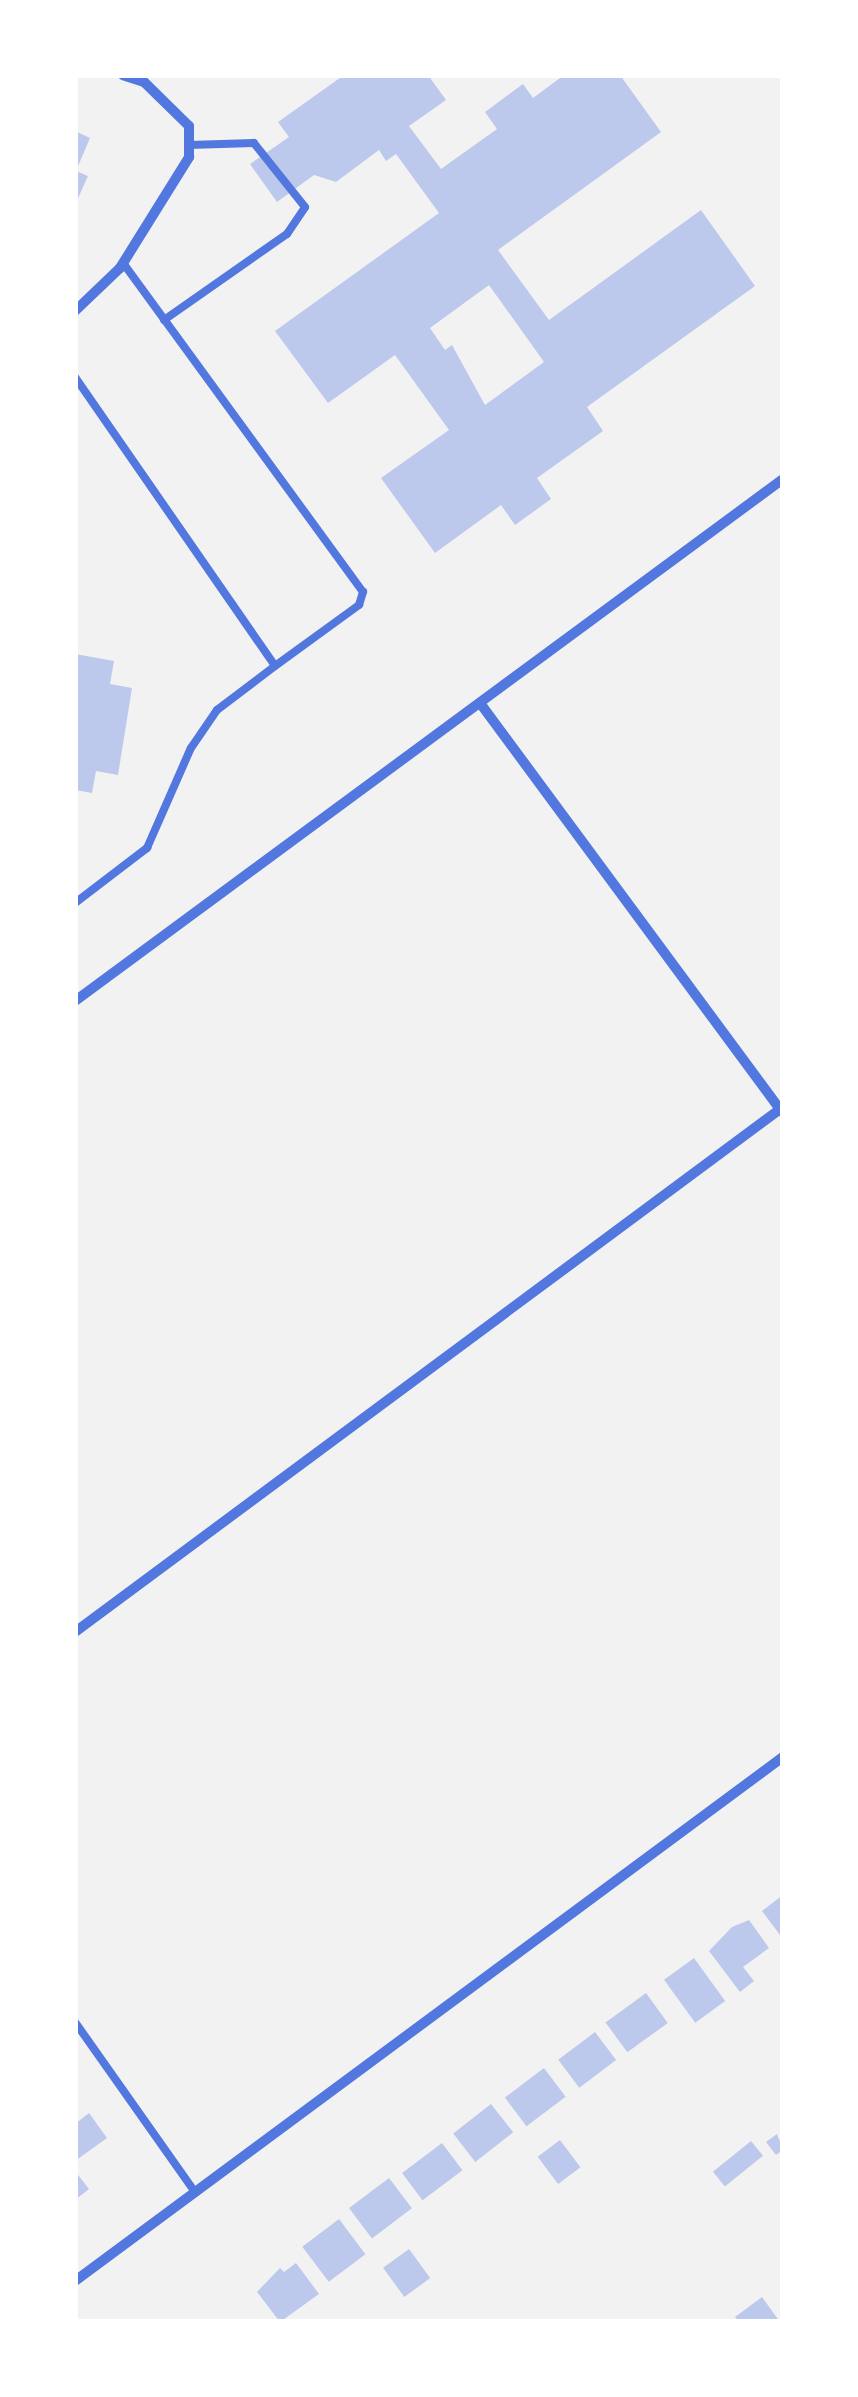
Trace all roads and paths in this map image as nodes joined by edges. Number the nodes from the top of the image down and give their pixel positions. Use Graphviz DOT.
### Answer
graph roads {
  1 [pos="123,75"];
  2 [pos="189,144"];
  3 [pos="123,263"];
  4 [pos="75,311"];
  5 [pos="164,320"];
  6 [pos="75,377"];
  7 [pos="783,479"];
  8 [pos="274,666"];
  9 [pos="480,703"];
  10 [pos="75,903"];
  11 [pos="75,1001"];
  12 [pos="782,1110"];
  13 [pos="75,1632"];
  14 [pos="783,1756"];
  15 [pos="75,2022"];
  16 [pos="195,2192"];
  17 [pos="75,2281"];
  1 -- 2 [label="street"];
  2 -- 3 [label="street"];
  2 -- 5 [label="lane"];
  3 -- 4 [label="street"];
  3 -- 5 [label="lane"];
  5 -- 8 [label="lane"];
  6 -- 8 [label="lane"];
  7 -- 9 [label="street"];
  8 -- 10 [label="lane"];
  9 -- 11 [label="street"];
  9 -- 12 [label="street"];
  12 -- 13 [label="street"];
  14 -- 16 [label="street"];
  15 -- 16 [label="lane"];
  16 -- 17 [label="street"];
}
